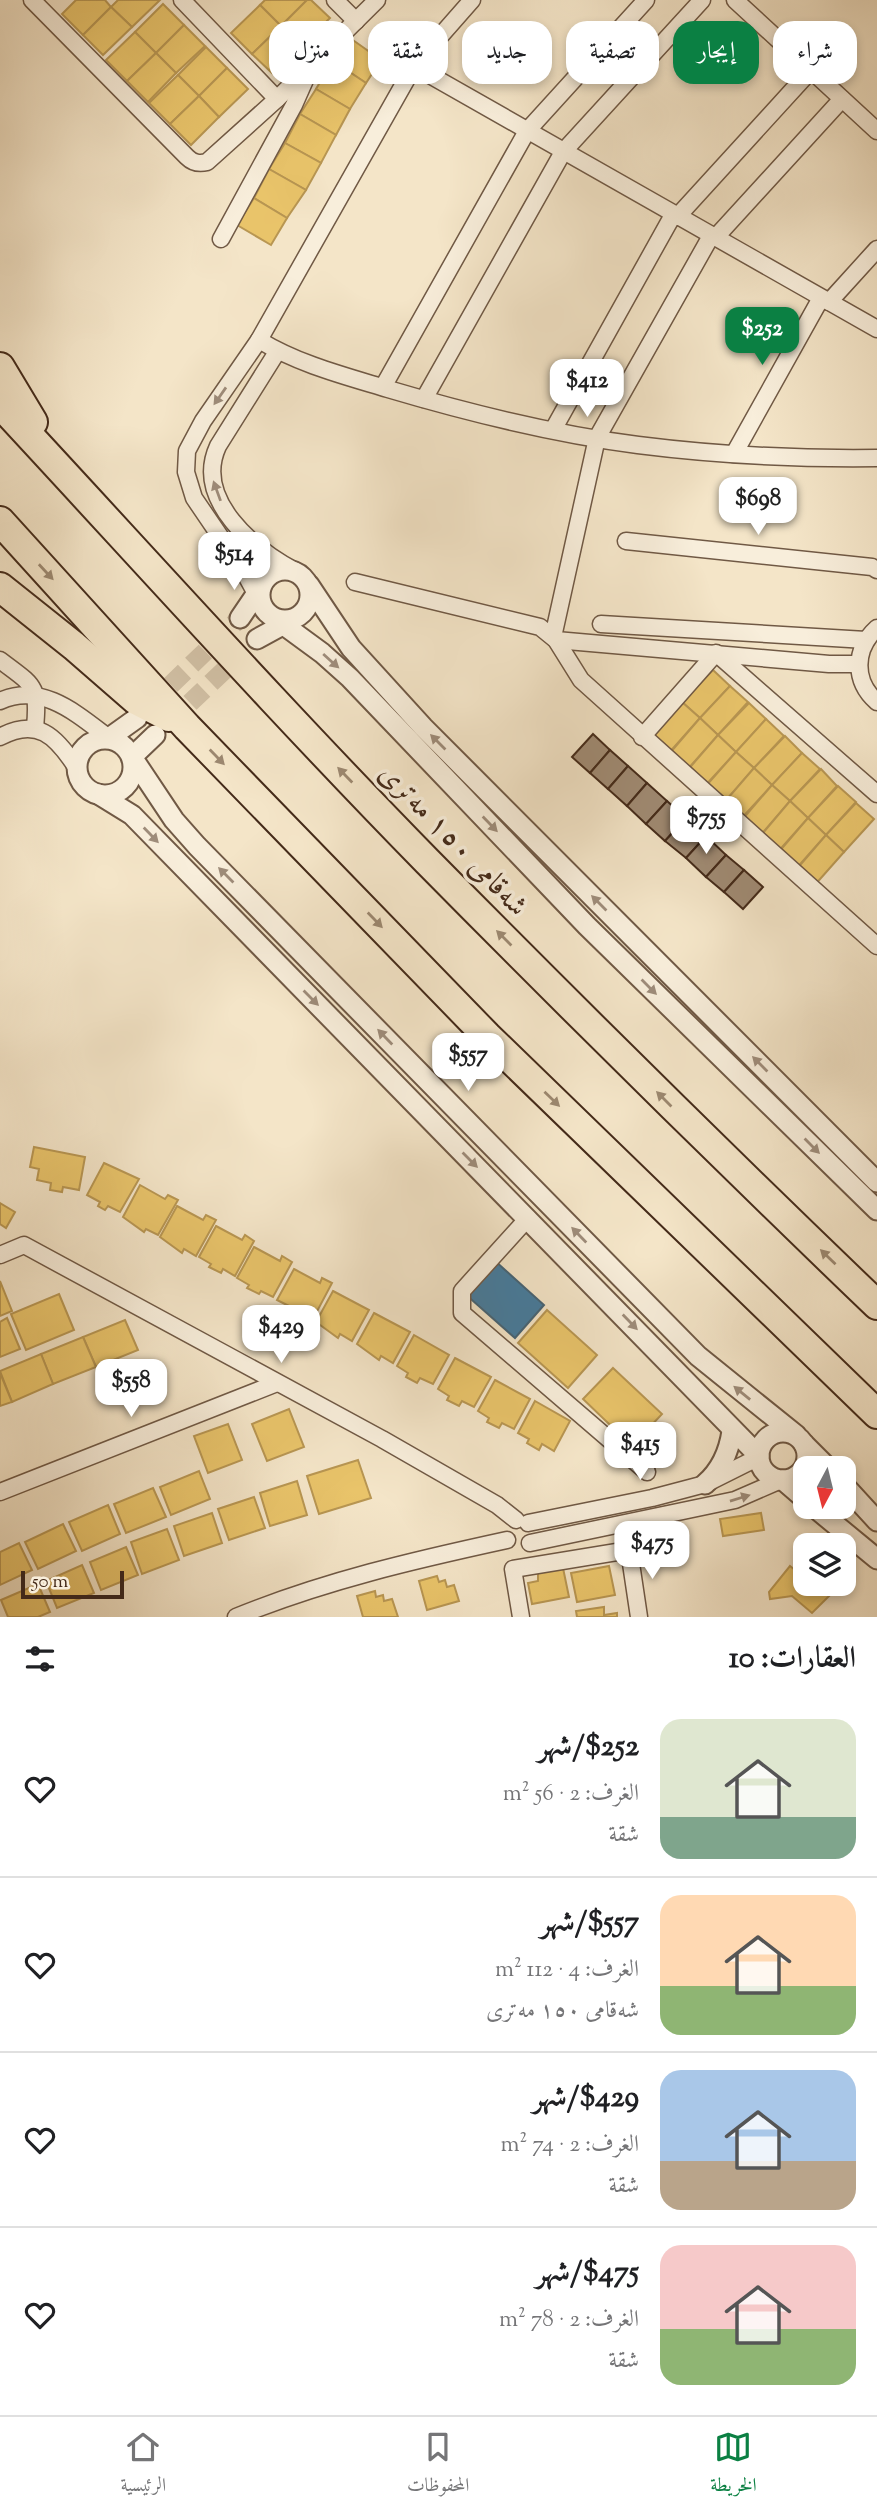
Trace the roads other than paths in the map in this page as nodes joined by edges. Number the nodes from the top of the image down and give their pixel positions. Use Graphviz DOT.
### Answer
graph roads {
  1 [pos="32,0"];
  2 [pos="181,0"];
  3 [pos="335,0"];
  4 [pos="377,0"];
  5 [pos="472,0"];
  6 [pos="646,0"];
  7 [pos="702,0"];
  8 [pos="735,0"];
  9 [pos="356,21"];
  10 [pos="448,27"];
  11 [pos="773,35"];
  12 [pos="291,84"];
  13 [pos="303,84"];
  14 [pos="404,84"];
  15 [pos="445,84"];
  16 [pos="798,84"];
  17 [pos="826,84"];
  18 [pos="276,99"];
  19 [pos="842,99"];
  20 [pos="527,131"];
  21 [pos="877,131"];
  22 [pos="563,152"];
  23 [pos="675,216"];
  24 [pos="713,237"];
  25 [pos="221,239"];
  26 [pos="877,248"];
  27 [pos="825,300"];
  28 [pos="875,325"];
  29 [pos="259,340"];
  30 [pos="277,352"];
  31 [pos="0,367"];
  32 [pos="383,387"];
  33 [pos="424,399"];
  34 [pos="0,404"];
  35 [pos="553,430"];
  36 [pos="597,438"];
  37 [pos="734,454"];
  38 [pos="877,458"];
  39 [pos="61,470"];
  40 [pos="0,522"];
  41 [pos="626,541"];
  42 [pos="877,570"];
  43 [pos="303,579"];
  44 [pos="355,582"];
  45 [pos="0,587"];
  46 [pos="259,595"];
  47 [pos="240,618"];
  48 [pos="283,621"];
  49 [pos="601,624"];
  50 [pos="872,634"];
  51 [pos="257,639"];
  52 [pos="555,639"];
  53 [pos="716,653"];
  54 [pos="0,660"];
  55 [pos="859,664"];
  56 [pos="37,696"];
  57 [pos="0,701"];
  58 [pos="877,702"];
  59 [pos="137,718"];
  60 [pos="187,727"];
  61 [pos="35,728"];
  62 [pos="155,735"];
  63 [pos="0,737"];
  64 [pos="642,737"];
  65 [pos="109,738"];
  66 [pos="132,757"];
  67 [pos="76,767"];
  68 [pos="98,794"];
  69 [pos="877,794"];
  70 [pos="877,946"];
  71 [pos="877,1182"];
  72 [pos="877,1210"];
  73 [pos="528,1218"];
  74 [pos="0,1255"];
  75 [pos="877,1305"];
  76 [pos="277,1383"];
  77 [pos="877,1414"];
  78 [pos="732,1431"];
  79 [pos="800,1440"];
  80 [pos="816,1456"];
  81 [pos="759,1457"];
  82 [pos="647,1472"];
  83 [pos="782,1480"];
  84 [pos="705,1484"];
  85 [pos="793,1489"];
  86 [pos="0,1492"];
  87 [pos="856,1498"];
  88 [pos="829,1519"];
  89 [pos="522,1521"];
  90 [pos="877,1521"];
  91 [pos="507,1540"];
  92 [pos="530,1543"];
  93 [pos="877,1559"];
  94 [pos="236,1617"];
  95 [pos="521,1617"];
  96 [pos="639,1617"];
  1 -- 18 [label="street"];
  2 -- 18 [label="street"];
  3 -- 9 [label="street"];
  4 -- 9 [label="street"];
  5 -- 10 [label="street"];
  6 -- 20 [label="street"];
  7 -- 22 [label="street"];
  8 -- 11 [label="street"];
  12 -- 18 [label="street"];
  13 -- 25 [label="street"];
  14 -- 29 [label="street"];
  15 -- 20 [label="street"];
  16 -- 23 [label="street"];
  17 -- 19 [label="street"];
  19 -- 21 [label="street"];
  19 -- 24 [label="street"];
  20 -- 22 [label="street"];
  20 -- 32 [label="street"];
  22 -- 23 [label="street"];
  22 -- 33 [label="street"];
  23 -- 24 [label="street"];
  23 -- 35 [label="street"];
  24 -- 27 [label="street"];
  24 -- 36 [label="street"];
  26 -- 27 [label="street"];
  27 -- 28 [label="street"];
  27 -- 37 [label="street"];
  29 -- 30 [label="street"];
  29 -- 46 [label="street, one-way"];
  30 -- 32 [label="street"];
  43 -- 30 [label="street, one-way"];
  31 -- 39 [label="highway"];
  32 -- 33 [label="street"];
  33 -- 35 [label="street"];
  34 -- 39 [label="highway, شەقامی ١٥٠ مەتری"];
  35 -- 36 [label="street"];
  36 -- 37 [label="street"];
  36 -- 52 [label="street"];
  37 -- 38 [label="street"];
  75 -- 39 [label="highway, شەقامی ١٥٠ مەتری, one-way"];
  40 -- 60 [label="highway, one-way"];
  41 -- 42 [label="street"];
  43 -- 46 [label="street"];
  43 -- 48 [label="street"];
  71 -- 43 [label="street, one-way"];
  44 -- 52 [label="street"];
  45 -- 60 [label="highway"];
  46 -- 47 [label="street"];
  46 -- 48 [label="street"];
  48 -- 51 [label="street"];
  48 -- 72 [label="street, one-way"];
  49 -- 50 [label="street"];
  50 -- 55 [label="street"];
  52 -- 53 [label="street"];
  52 -- 64 [label="street"];
  53 -- 55 [label="street"];
  53 -- 64 [label="street"];
  53 -- 69 [label="street"];
  54 -- 56 [label="street"];
  55 -- 58 [label="street"];
  56 -- 57 [label="street"];
  56 -- 61 [label="street"];
  56 -- 65 [label="street"];
  59 -- 65 [label="street"];
  60 -- 77 [label="highway, one-way"];
  61 -- 63 [label="street"];
  61 -- 67 [label="street"];
  62 -- 66 [label="street"];
  64 -- 70 [label="street"];
  65 -- 66 [label="street"];
  65 -- 67 [label="street"];
  66 -- 68 [label="street"];
  79 -- 66 [label="street, one-way"];
  67 -- 68 [label="street"];
  68 -- 73 [label="street, one-way"];
  73 -- 78 [label="street, one-way"];
  73 -- 82 [label="street"];
  74 -- 76 [label="street"];
  76 -- 86 [label="street"];
  76 -- 89 [label="street"];
  78 -- 81 [label="street"];
  78 -- 84 [label="street"];
  79 -- 80 [label="street"];
  79 -- 81 [label="street"];
  79 -- 83 [label="street"];
  81 -- 83 [label="street"];
  81 -- 84 [label="street"];
  83 -- 85 [label="street"];
  92 -- 83 [label="street, one-way"];
  84 -- 89 [label="street"];
  87 -- 90 [label="street"];
  88 -- 93 [label="street"];
  89 -- 91 [label="street"];
  89 -- 92 [label="street"];
  91 -- 92 [label="street"];
  91 -- 94 [label="street"];
  95 -- 96 [label="street"];
}
